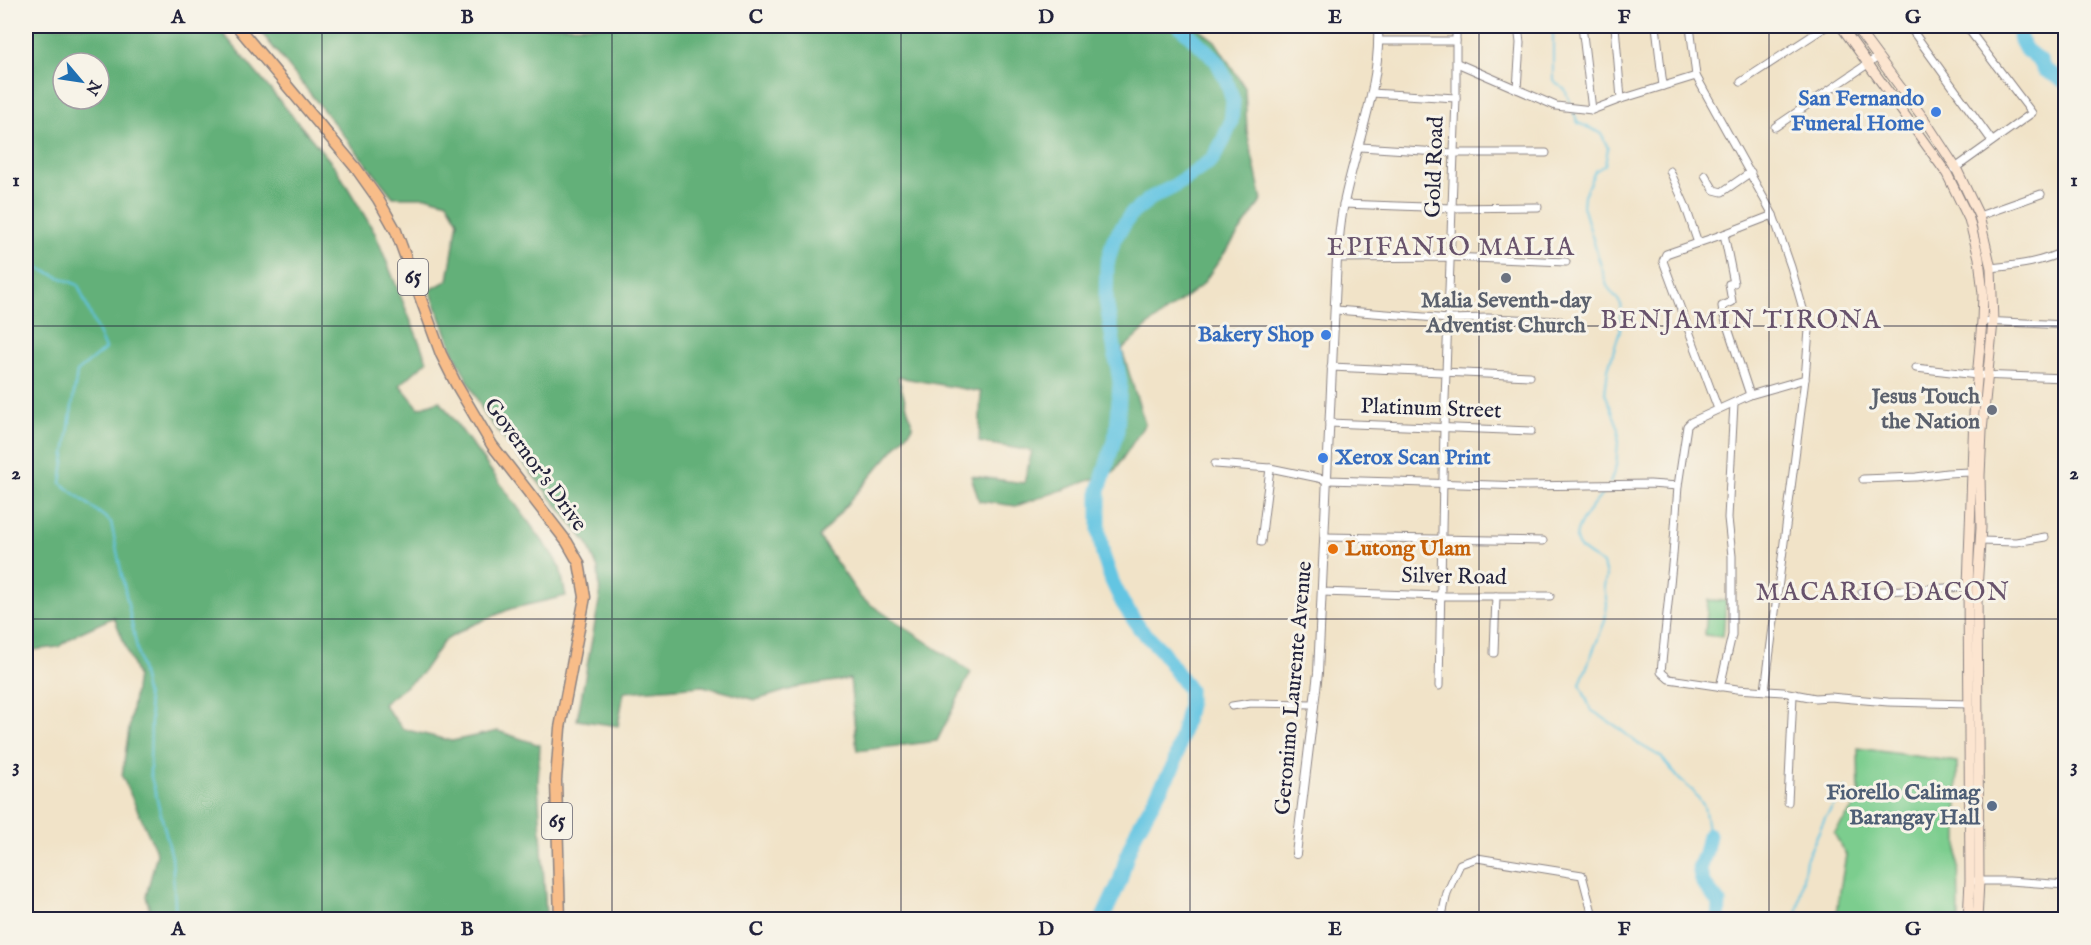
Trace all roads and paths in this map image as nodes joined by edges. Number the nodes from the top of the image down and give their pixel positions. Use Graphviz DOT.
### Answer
graph roads {
  1 [pos="237,26"];
  2 [pos="1377,26"];
  3 [pos="1456,26"];
  4 [pos="1518,26"];
  5 [pos="1582,26"];
  6 [pos="1615,26"];
  7 [pos="1656,26"];
  8 [pos="1690,26"];
  9 [pos="1827,26"];
  10 [pos="1841,26"];
  11 [pos="1855,26"];
  12 [pos="1909,26"];
  13 [pos="1966,26"];
  14 [pos="1378,41"];
  15 [pos="1456,41"];
  16 [pos="1878,57"];
  17 [pos="1457,63"];
  18 [pos="1868,63"];
  19 [pos="1696,76"];
  20 [pos="1741,82"];
  21 [pos="1663,86"];
  22 [pos="1517,89"];
  23 [pos="1371,93"];
  24 [pos="1456,98"];
  25 [pos="1622,99"];
  26 [pos="1592,110"];
  27 [pos="1775,127"];
  28 [pos="1992,141"];
  29 [pos="1359,147"];
  30 [pos="1454,153"];
  31 [pos="1546,153"];
  32 [pos="1956,168"];
  33 [pos="1671,171"];
  34 [pos="1751,172"];
  35 [pos="1947,174"];
  36 [pos="1705,175"];
  37 [pos="2041,194"];
  38 [pos="1343,204"];
  39 [pos="1538,207"];
  40 [pos="1452,208"];
  41 [pos="1773,215"];
  42 [pos="1979,216"];
  43 [pos="1724,234"];
  44 [pos="1698,243"];
  45 [pos="2066,250"];
  46 [pos="1450,257"];
  47 [pos="1984,257"];
  48 [pos="1337,258"];
  49 [pos="1566,262"];
  50 [pos="1991,268"];
  51 [pos="1336,310"];
  52 [pos="1449,319"];
  53 [pos="1561,321"];
  54 [pos="1982,321"];
  55 [pos="1994,322"];
  56 [pos="2066,325"];
  57 [pos="1331,367"];
  58 [pos="1916,368"];
  59 [pos="1446,373"];
  60 [pos="1977,375"];
  61 [pos="1530,376"];
  62 [pos="1988,376"];
  63 [pos="2066,378"];
  64 [pos="1805,379"];
  65 [pos="1750,395"];
  66 [pos="1734,403"];
  67 [pos="1718,409"];
  68 [pos="1329,423"];
  69 [pos="1444,427"];
  70 [pos="1531,430"];
  71 [pos="1215,464"];
  72 [pos="1270,468"];
  73 [pos="1971,472"];
  74 [pos="1863,479"];
  75 [pos="1328,480"];
  76 [pos="1443,484"];
  77 [pos="1678,486"];
  78 [pos="1325,537"];
  79 [pos="2045,537"];
  80 [pos="1442,539"];
  81 [pos="1543,541"];
  82 [pos="1980,541"];
  83 [pos="1261,542"];
  84 [pos="1968,587"];
  85 [pos="1322,592"];
  86 [pos="1862,592"];
  87 [pos="1441,596"];
  88 [pos="1496,596"];
  89 [pos="1550,596"];
  90 [pos="1494,653"];
  91 [pos="1438,686"];
  92 [pos="1720,687"];
  93 [pos="1765,690"];
  94 [pos="1793,695"];
  95 [pos="1313,704"];
  96 [pos="1969,704"];
  97 [pos="1232,706"];
  98 [pos="1788,802"];
  99 [pos="1296,854"];
  100 [pos="1975,880"];
  101 [pos="2066,885"];
  102 [pos="560,920"];
  103 [pos="1441,920"];
  104 [pos="1594,920"];
  105 [pos="1968,920"];
  106 [pos="1977,920"];
  1 -- 102 [label="highway, Governor's Drive / 65"];
  2 -- 14 [label="street, Geronimo Laurente Avenue"];
  3 -- 15 [label="street"];
  4 -- 22 [label="street"];
  5 -- 26 [label="street"];
  6 -- 25 [label="street"];
  7 -- 21 [label="street"];
  8 -- 19 [label="street"];
  9 -- 20 [label="street"];
  10 -- 18 [label="main road"];
  11 -- 16 [label="main road"];
  12 -- 28 [label="street"];
  13 -- 28 [label="street"];
  14 -- 15 [label="street"];
  14 -- 23 [label="street, Geronimo Laurente Avenue"];
  15 -- 17 [label="street, Gold Road"];
  16 -- 18 [label="street"];
  16 -- 32 [label="main road"];
  17 -- 22 [label="street"];
  17 -- 24 [label="street, Gold Road"];
  18 -- 27 [label="street"];
  18 -- 35 [label="main road"];
  19 -- 21 [label="street"];
  19 -- 34 [label="street"];
  21 -- 25 [label="street"];
  22 -- 26 [label="street"];
  23 -- 24 [label="street"];
  23 -- 29 [label="street, Geronimo Laurente Avenue"];
  24 -- 30 [label="street, Gold Road"];
  25 -- 26 [label="street"];
  28 -- 32 [label="street"];
  29 -- 30 [label="street"];
  29 -- 38 [label="street, Geronimo Laurente Avenue"];
  30 -- 31 [label="street"];
  30 -- 40 [label="street, Gold Road"];
  32 -- 35 [label="street"];
  32 -- 42 [label="main road"];
  33 -- 44 [label="street"];
  34 -- 36 [label="street"];
  34 -- 41 [label="street"];
  35 -- 47 [label="main road"];
  37 -- 42 [label="street"];
  38 -- 40 [label="street"];
  38 -- 48 [label="street, Geronimo Laurente Avenue"];
  39 -- 40 [label="street"];
  40 -- 46 [label="street, Gold Road"];
  41 -- 43 [label="street"];
  41 -- 64 [label="street"];
  42 -- 47 [label="main road"];
  43 -- 44 [label="street"];
  43 -- 65 [label="street"];
  44 -- 67 [label="street"];
  45 -- 50 [label="street"];
  46 -- 48 [label="street"];
  46 -- 49 [label="street"];
  46 -- 52 [label="street, Gold Road"];
  47 -- 50 [label="main road"];
  47 -- 54 [label="main road"];
  48 -- 51 [label="street, Geronimo Laurente Avenue"];
  50 -- 55 [label="main road"];
  51 -- 52 [label="street"];
  51 -- 57 [label="street, Geronimo Laurente Avenue"];
  52 -- 53 [label="street"];
  52 -- 59 [label="street, Gold Road"];
  54 -- 55 [label="street"];
  54 -- 60 [label="main road"];
  55 -- 56 [label="street"];
  55 -- 62 [label="main road"];
  57 -- 59 [label="street"];
  57 -- 68 [label="street, Geronimo Laurente Avenue"];
  58 -- 60 [label="street"];
  59 -- 61 [label="street"];
  59 -- 69 [label="street, Gold Road"];
  60 -- 62 [label="street"];
  60 -- 73 [label="main road"];
  62 -- 63 [label="street"];
  62 -- 82 [label="main road"];
  64 -- 65 [label="street"];
  64 -- 93 [label="street"];
  65 -- 66 [label="street"];
  66 -- 67 [label="street"];
  66 -- 92 [label="street"];
  67 -- 77 [label="street"];
  68 -- 69 [label="street, Platinum Street"];
  68 -- 75 [label="street, Geronimo Laurente Avenue"];
  69 -- 70 [label="street, Platinum Street"];
  69 -- 76 [label="street, Gold Road"];
  71 -- 72 [label="street"];
  72 -- 75 [label="street"];
  72 -- 83 [label="street"];
  73 -- 74 [label="street"];
  73 -- 84 [label="main road"];
  75 -- 76 [label="street"];
  75 -- 78 [label="street, Geronimo Laurente Avenue"];
  76 -- 77 [label="street"];
  76 -- 80 [label="street, Gold Road"];
  77 -- 92 [label="street"];
  78 -- 80 [label="street"];
  78 -- 85 [label="street, Geronimo Laurente Avenue"];
  79 -- 82 [label="street"];
  80 -- 81 [label="street"];
  80 -- 87 [label="street, Gold Road"];
  82 -- 100 [label="main road"];
  84 -- 86 [label="street"];
  84 -- 96 [label="main road"];
  85 -- 87 [label="street, Silver Road"];
  85 -- 95 [label="street, Geronimo Laurente Avenue"];
  87 -- 88 [label="street, Silver Road"];
  87 -- 91 [label="street, Gold Road"];
  88 -- 89 [label="street, Silver Road"];
  88 -- 90 [label="street"];
  92 -- 93 [label="street"];
  93 -- 94 [label="street"];
  94 -- 96 [label="street"];
  94 -- 98 [label="street"];
  95 -- 97 [label="street"];
  95 -- 99 [label="street, Geronimo Laurente Avenue"];
  96 -- 100 [label="main road"];
  100 -- 101 [label="street"];
  100 -- 105 [label="main road"];
  100 -- 106 [label="main road"];
  103 -- 104 [label="street"];
}
